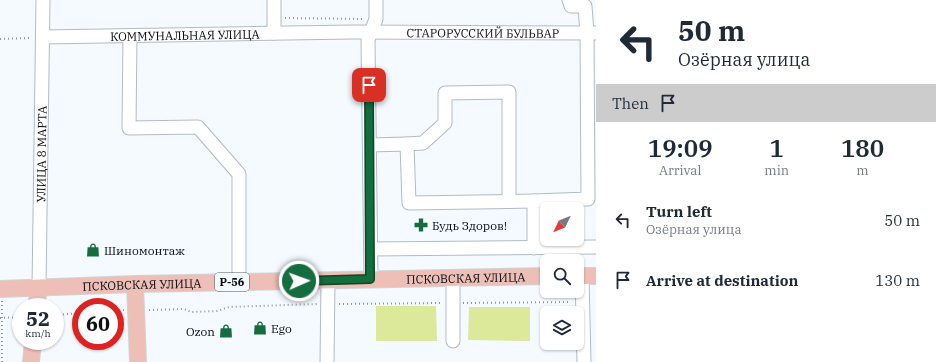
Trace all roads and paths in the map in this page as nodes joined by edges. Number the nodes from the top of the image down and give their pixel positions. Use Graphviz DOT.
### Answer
graph roads {
  1 [pos="43,0"];
  2 [pos="274,0"];
  3 [pos="376,0"];
  4 [pos="569,0"];
  5 [pos="274,18"];
  6 [pos="366,19"];
  7 [pos="370,32"];
  8 [pos="274,33"];
  9 [pos="591,33"];
  10 [pos="130,36"];
  11 [pos="43,37"];
  12 [pos="0,39"];
  13 [pos="592,132"];
  14 [pos="407,144"];
  15 [pos="370,145"];
  16 [pos="509,201"];
  17 [pos="534,201"];
  18 [pos="596,247"];
  19 [pos="534,248"];
  20 [pos="370,249"];
  21 [pos="540,276"];
  22 [pos="585,276"];
  23 [pos="453,278"];
  24 [pos="370,279"];
  25 [pos="328,280"];
  26 [pos="240,282"];
  27 [pos="135,284"];
  28 [pos="39,288"];
  29 [pos="1,289"];
  30 [pos="37,298"];
  31 [pos="582,302"];
  32 [pos="453,303"];
  33 [pos="328,304"];
  34 [pos="151,310"];
  35 [pos="12,317"];
  36 [pos="1,318"];
  37 [pos="453,341"];
  38 [pos="32,350"];
  39 [pos="2,362"];
  40 [pos="31,362"];
  41 [pos="138,362"];
  42 [pos="328,362"];
  43 [pos="584,362"];
  1 -- 11 [label="street, УЛИЦА 8 МАРТА"];
  2 -- 5 [label="street"];
  3 -- 7 [label="street"];
  4 -- 9 [label="street"];
  5 -- 6 [label="path"];
  5 -- 8 [label="street"];
  7 -- 8 [label="street, КОММУНАЛЬНАЯ УЛИЦА"];
  7 -- 9 [label="street, СТАРОРУССКИЙ БУЛЬВАР"];
  7 -- 15 [label="street"];
  8 -- 10 [label="street, КОММУНАЛЬНАЯ УЛИЦА"];
  9 -- 13 [label="street"];
  10 -- 11 [label="street, КОММУНАЛЬНАЯ УЛИЦА"];
  10 -- 26 [label="street"];
  11 -- 12 [label="path"];
  11 -- 28 [label="street, УЛИЦА 8 МАРТА"];
  13 -- 17 [label="street"];
  14 -- 15 [label="street"];
  14 -- 16 [label="street"];
  14 -- 16 [label="street"];
  15 -- 20 [label="street"];
  16 -- 17 [label="street"];
  17 -- 19 [label="street"];
  18 -- 19 [label="street"];
  19 -- 20 [label="street"];
  20 -- 24 [label="street"];
  21 -- 23 [label="main road, ПСКОВСКАЯ УЛИЦА / Р-56"];
  22 -- 31 [label="street"];
  23 -- 24 [label="main road, ПСКОВСКАЯ УЛИЦА / Р-56"];
  23 -- 32 [label="street"];
  24 -- 25 [label="main road, ПСКОВСКАЯ УЛИЦА / Р-56"];
  25 -- 26 [label="main road, ПСКОВСКАЯ УЛИЦА / Р-56"];
  25 -- 33 [label="street"];
  26 -- 27 [label="main road, ПСКОВСКАЯ УЛИЦА / Р-56"];
  27 -- 28 [label="main road, ПСКОВСКАЯ УЛИЦА / Р-56"];
  27 -- 41 [label="main road"];
  28 -- 29 [label="main road, ПСКОВСКАЯ УЛИЦА / Р-56"];
  28 -- 30 [label="main road, УЛИЦА 8 МАРТА"];
  29 -- 36 [label="path"];
  31 -- 32 [label="path"];
  31 -- 43 [label="street"];
  32 -- 33 [label="path"];
  32 -- 37 [label="street"];
  33 -- 34 [label="path"];
  33 -- 42 [label="street"];
  35 -- 36 [label="path"];
  36 -- 39 [label="path"];
  38 -- 40 [label="main road"];
}
